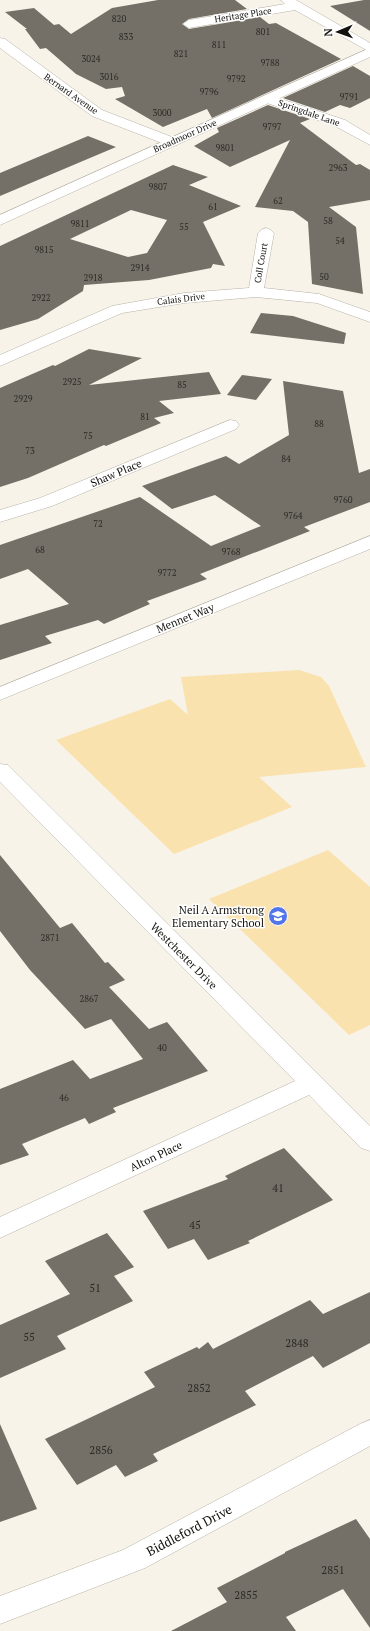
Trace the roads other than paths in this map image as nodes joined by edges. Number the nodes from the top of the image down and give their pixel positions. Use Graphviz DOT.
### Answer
graph roads {
  1 [pos="292,3"];
  2 [pos="189,24"];
  3 [pos="0,42"];
  4 [pos="370,48"];
  5 [pos="370,52"];
  6 [pos="269,99"];
  7 [pos="370,141"];
  8 [pos="172,142"];
  9 [pos="0,222"];
  10 [pos="266,233"];
  11 [pos="256,292"];
  12 [pos="370,317"];
  13 [pos="0,361"];
  14 [pos="230,425"];
  15 [pos="0,516"];
  16 [pos="370,542"];
  17 [pos="0,694"];
  18 [pos="0,770"];
  19 [pos="311,1084"];
  20 [pos="370,1142"];
  21 [pos="0,1228"];
  22 [pos="370,1432"];
  23 [pos="0,1610"];
  1 -- 2 [label="street, Heritage Place"];
  1 -- 4 [label="street"];
  3 -- 8 [label="street, Bernard Avenue"];
  5 -- 6 [label="street, Broadmoor Drive"];
  6 -- 7 [label="street, Springdale Lane"];
  6 -- 8 [label="street, Broadmoor Drive"];
  8 -- 9 [label="street, Broadmoor Drive"];
  10 -- 11 [label="street, Coll Court"];
  11 -- 12 [label="street, Calais Drive"];
  11 -- 13 [label="street, Calais Drive"];
  14 -- 15 [label="street, Shaw Place"];
  16 -- 17 [label="street, Mennet Way"];
  18 -- 19 [label="street, Westchester Drive"];
  19 -- 20 [label="street, Westchester Drive"];
  19 -- 21 [label="street, Alton Place"];
  22 -- 23 [label="street, Biddleford Drive"];
}
